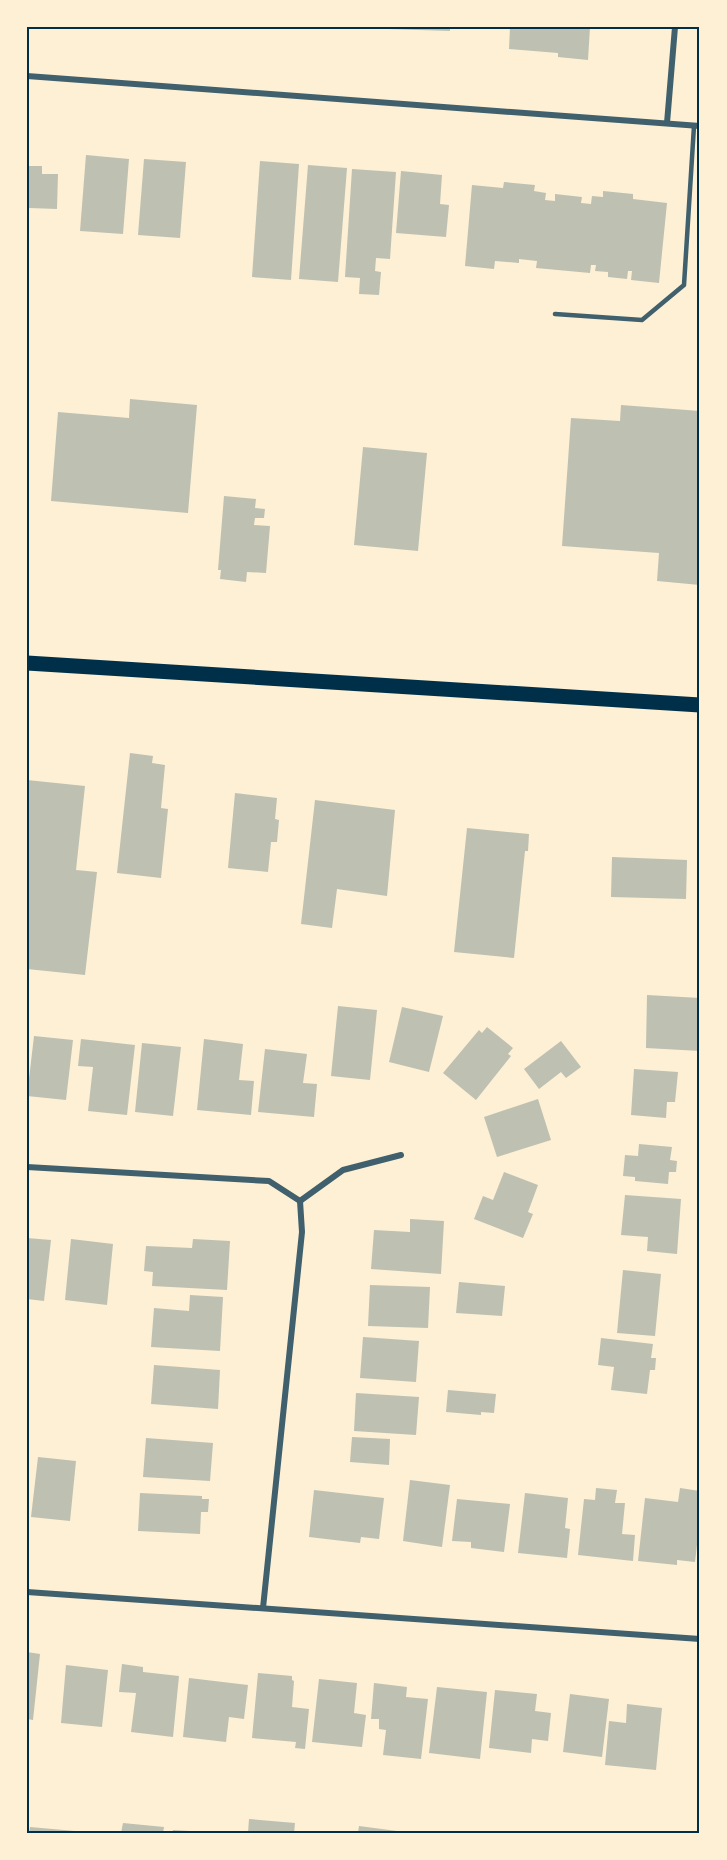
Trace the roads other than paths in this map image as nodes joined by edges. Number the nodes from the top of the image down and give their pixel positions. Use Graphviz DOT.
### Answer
graph roads {
  1 [pos="675,27"];
  2 [pos="27,76"];
  3 [pos="667,123"];
  4 [pos="697,126"];
  5 [pos="555,314"];
  6 [pos="27,663"];
  7 [pos="700,705"];
  8 [pos="401,1155"];
  9 [pos="27,1167"];
  10 [pos="300,1202"];
  11 [pos="27,1592"];
  12 [pos="263,1608"];
  13 [pos="700,1639"];
  1 -- 3 [label="street"];
  2 -- 3 [label="street"];
  3 -- 4 [label="street"];
  4 -- 5 [label="lane"];
  6 -- 7 [label="main road"];
  8 -- 10 [label="street"];
  9 -- 10 [label="street"];
  10 -- 12 [label="street"];
  11 -- 12 [label="street"];
  12 -- 13 [label="street"];
}
